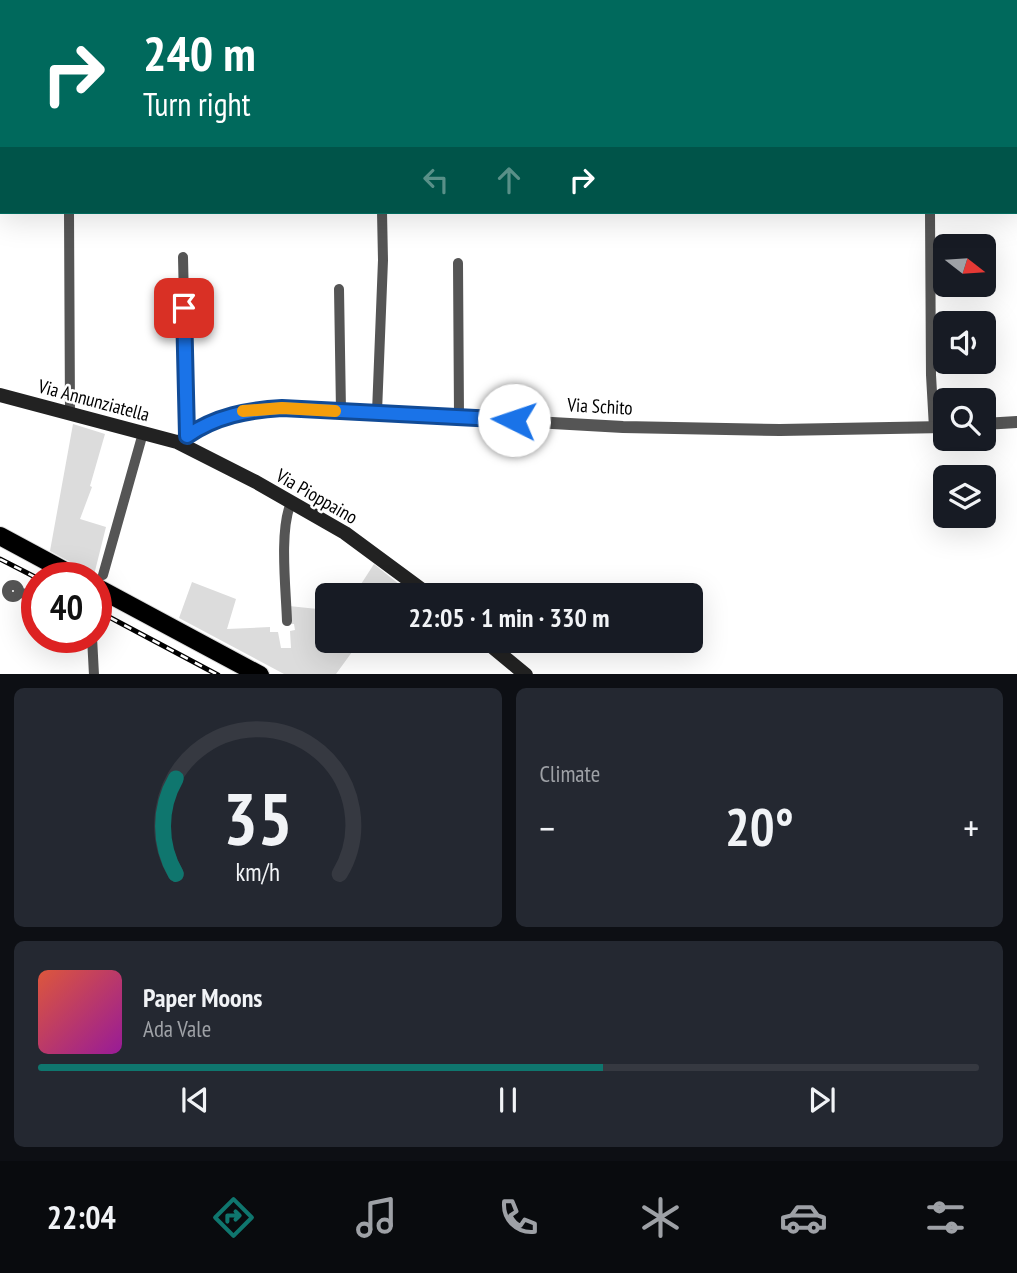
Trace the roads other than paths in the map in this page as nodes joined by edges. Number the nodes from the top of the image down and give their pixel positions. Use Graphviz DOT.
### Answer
graph roads {
  1 [pos="69,214"];
  2 [pos="382,214"];
  3 [pos="930,214"];
  4 [pos="183,257"];
  5 [pos="458,263"];
  6 [pos="339,289"];
  7 [pos="933,388"];
  8 [pos="0,395"];
  9 [pos="341,411"];
  10 [pos="69,412"];
  11 [pos="377,412"];
  12 [pos="459,416"];
  13 [pos="1017,422"];
  14 [pos="996,423"];
  15 [pos="933,428"];
  16 [pos="143,433"];
  17 [pos="182,439"];
  18 [pos="291,503"];
  19 [pos="0,536"];
  20 [pos="48,562"];
  21 [pos="106,562"];
  22 [pos="413,583"];
  23 [pos="4,587"];
  24 [pos="112,588"];
  25 [pos="21,593"];
  26 [pos="287,621"];
  27 [pos="93,653"];
  28 [pos="500,653"];
  29 [pos="94,674"];
  30 [pos="260,674"];
  31 [pos="526,674"];
  1 -- 10 [label="street"];
  2 -- 11 [label="street"];
  3 -- 7 [label="street"];
  4 -- 17 [label="street"];
  5 -- 12 [label="street"];
  6 -- 9 [label="street"];
  8 -- 10 [label="main road, Via Annunziatella"];
  9 -- 11 [label="street, Via Schito"];
  9 -- 17 [label="street, Via Schito"];
  10 -- 16 [label="main road, Via Annunziatella"];
  11 -- 12 [label="street, Via Schito"];
  12 -- 15 [label="street, Via Schito"];
  13 -- 14 [label="street"];
  16 -- 17 [label="main road, Via Annunziatella"];
  16 -- 21 [label="street"];
  17 -- 18 [label="main road, Via Pioppaino"];
  18 -- 22 [label="main road, Via Pioppaino"];
  18 -- 26 [label="street"];
  19 -- 20 [label="highway"];
  23 -- 25 [label="street"];
  24 -- 30 [label="highway"];
  27 -- 29 [label="street"];
  28 -- 31 [label="main road"];
}
